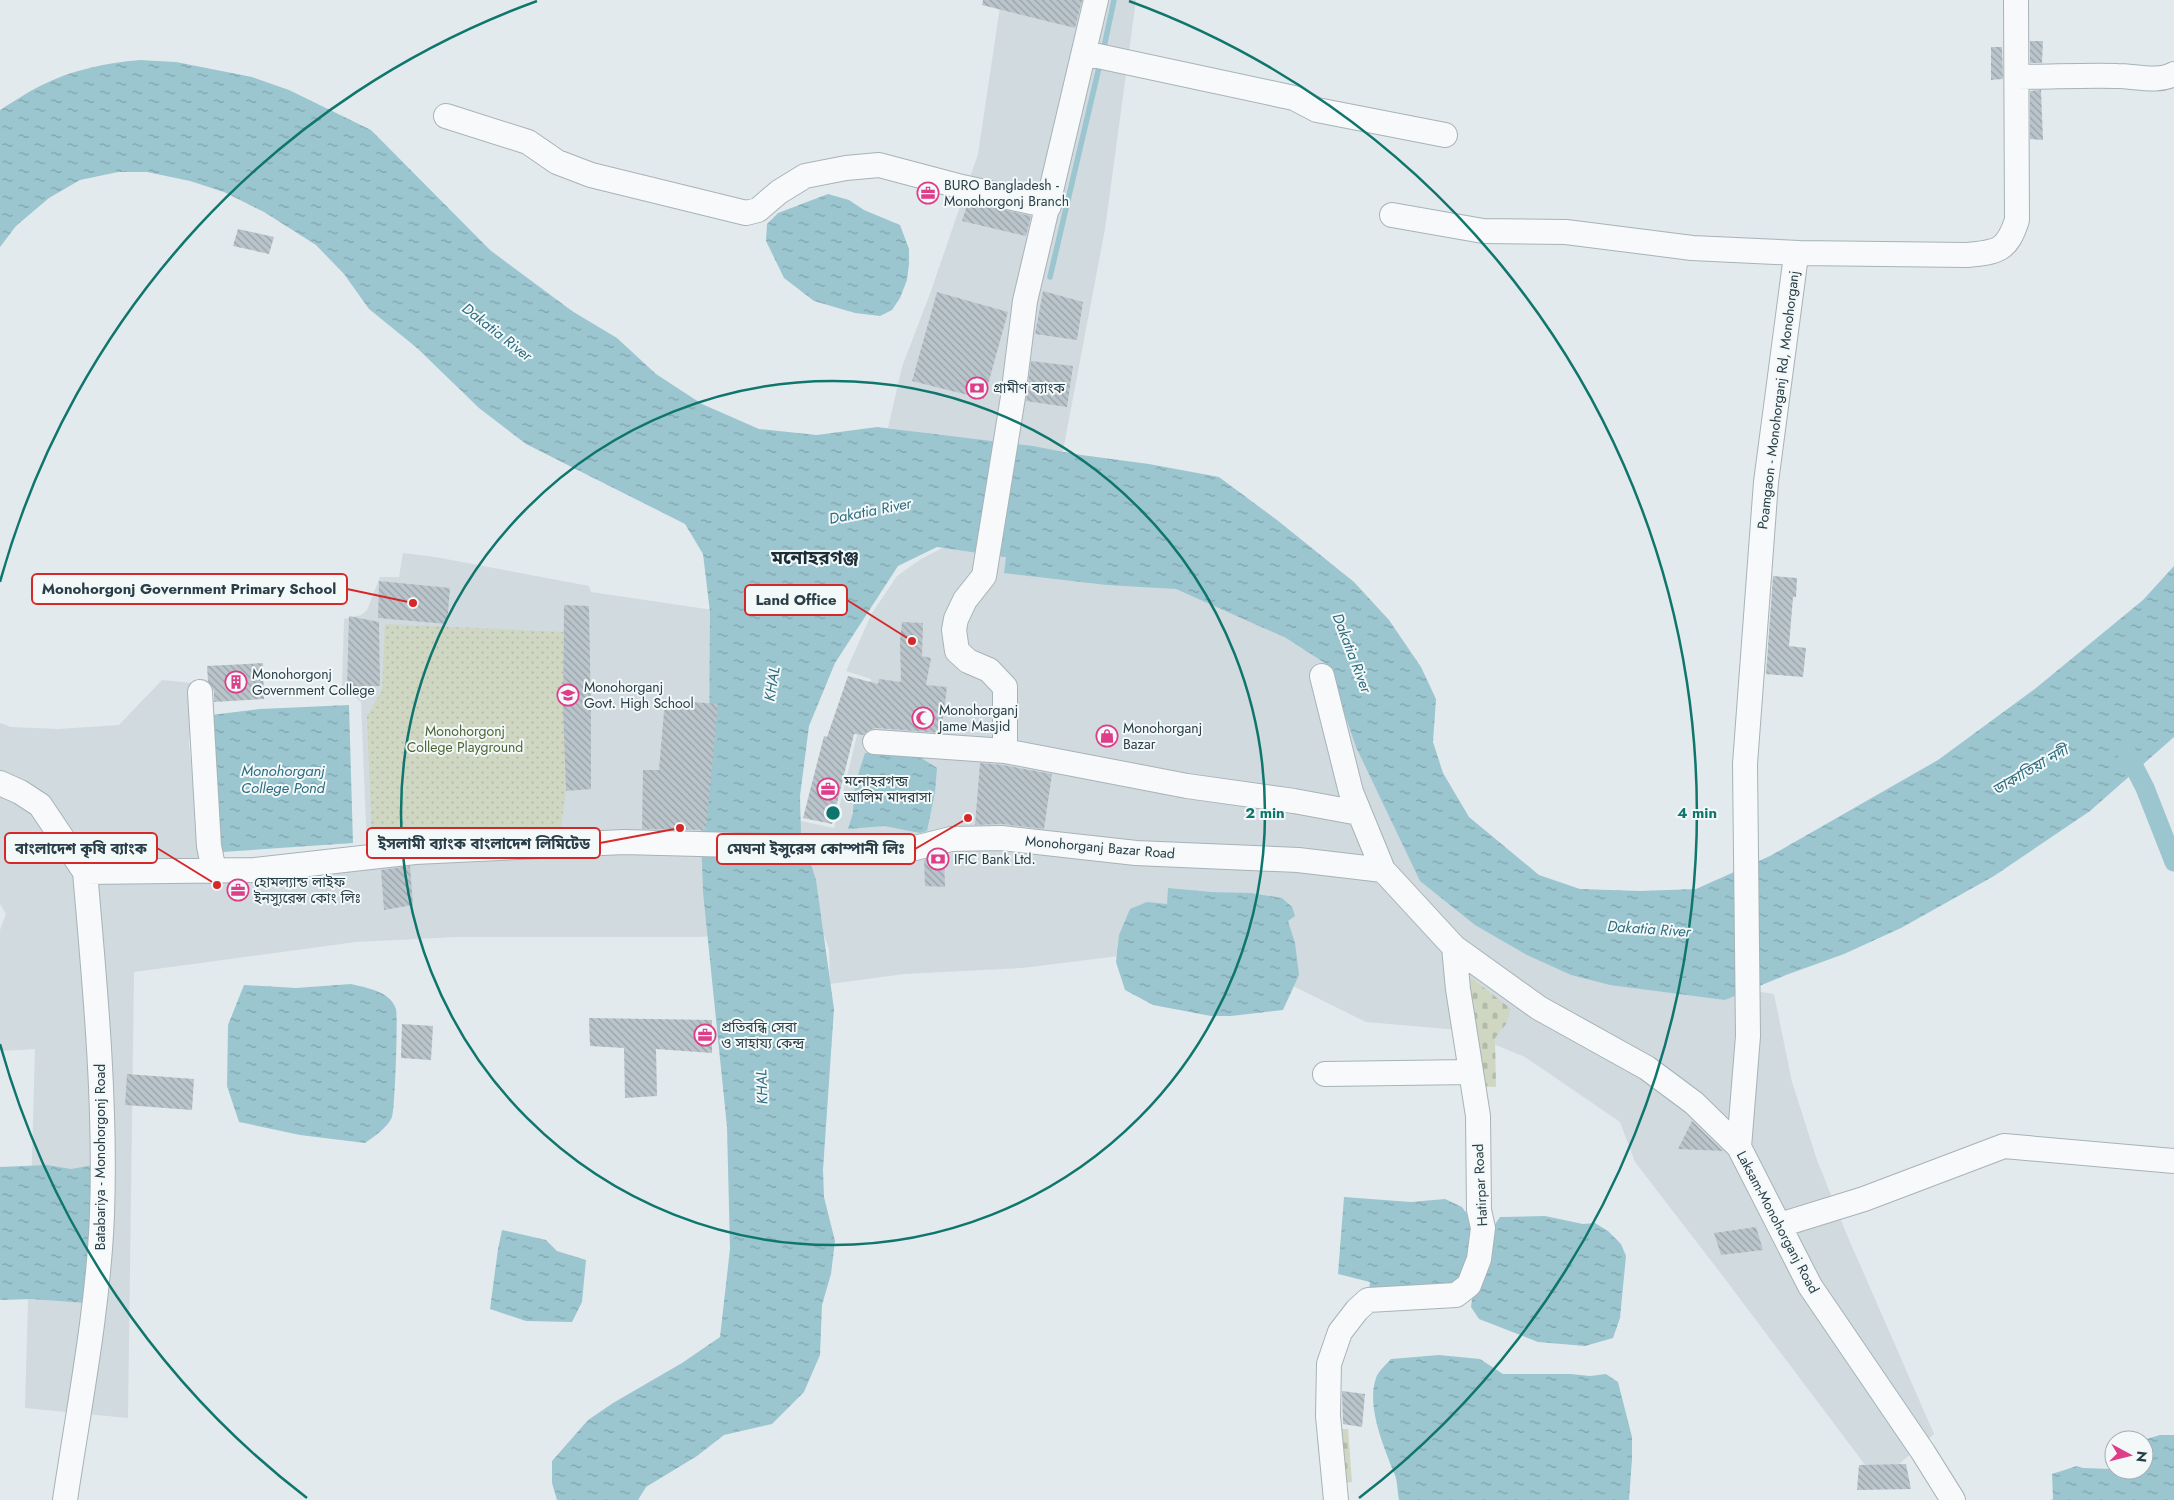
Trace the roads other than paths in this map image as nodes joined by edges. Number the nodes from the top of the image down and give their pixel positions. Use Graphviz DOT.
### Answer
graph roads {
  1 [pos="1096,0"];
  2 [pos="2016,0"];
  3 [pos="1089,54"];
  4 [pos="2174,74"];
  5 [pos="2017,77"];
  6 [pos="446,116"];
  7 [pos="1445,135"];
  8 [pos="1049,206"];
  9 [pos="1392,215"];
  10 [pos="1800,253"];
  11 [pos="1322,676"];
  12 [pos="200,692"];
  13 [pos="875,742"];
  14 [pos="1005,751"];
  15 [pos="0,783"];
  16 [pos="1359,814"];
  17 [pos="1383,870"];
  18 [pos="214,871"];
  19 [pos="84,872"];
  20 [pos="1454,947"];
  21 [pos="1470,1072"];
  22 [pos="1325,1074"];
  23 [pos="1738,1147"];
  24 [pos="2174,1161"];
  25 [pos="1780,1225"];
  26 [pos="65,1500"];
  27 [pos="1336,1500"];
  28 [pos="1953,1500"];
  1 -- 3 [label="street"];
  2 -- 5 [label="street, Poamgaon - Monohorganj Rd, Monohorganj"];
  3 -- 7 [label="street"];
  3 -- 8 [label="street"];
  4 -- 5 [label="street"];
  5 -- 10 [label="street, Poamgaon - Monohorganj Rd, Monohorganj"];
  6 -- 8 [label="street"];
  8 -- 14 [label="street"];
  9 -- 10 [label="street"];
  10 -- 23 [label="street, Poamgaon - Monohorganj Rd, Monohorganj"];
  11 -- 16 [label="street, Laksam-Monohorganj Road"];
  12 -- 18 [label="street"];
  13 -- 14 [label="street"];
  14 -- 16 [label="street"];
  15 -- 19 [label="street"];
  16 -- 17 [label="street, Laksam-Monohorganj Road"];
  17 -- 18 [label="street, Monohorganj Bazar Road"];
  17 -- 20 [label="street, Laksam-Monohorganj Road"];
  18 -- 19 [label="street, Monohorganj Bazar Road"];
  19 -- 26 [label="street, Batabariya - Monohorgonj Road"];
  20 -- 21 [label="street, Hatirpar Road"];
  20 -- 23 [label="street, Laksam-Monohorganj Road"];
  21 -- 22 [label="street"];
  21 -- 27 [label="street, Hatirpar Road"];
  23 -- 25 [label="street, Laksam-Monohorganj Road"];
  24 -- 25 [label="street"];
  25 -- 28 [label="street, Laksam-Monohorganj Road"];
}
